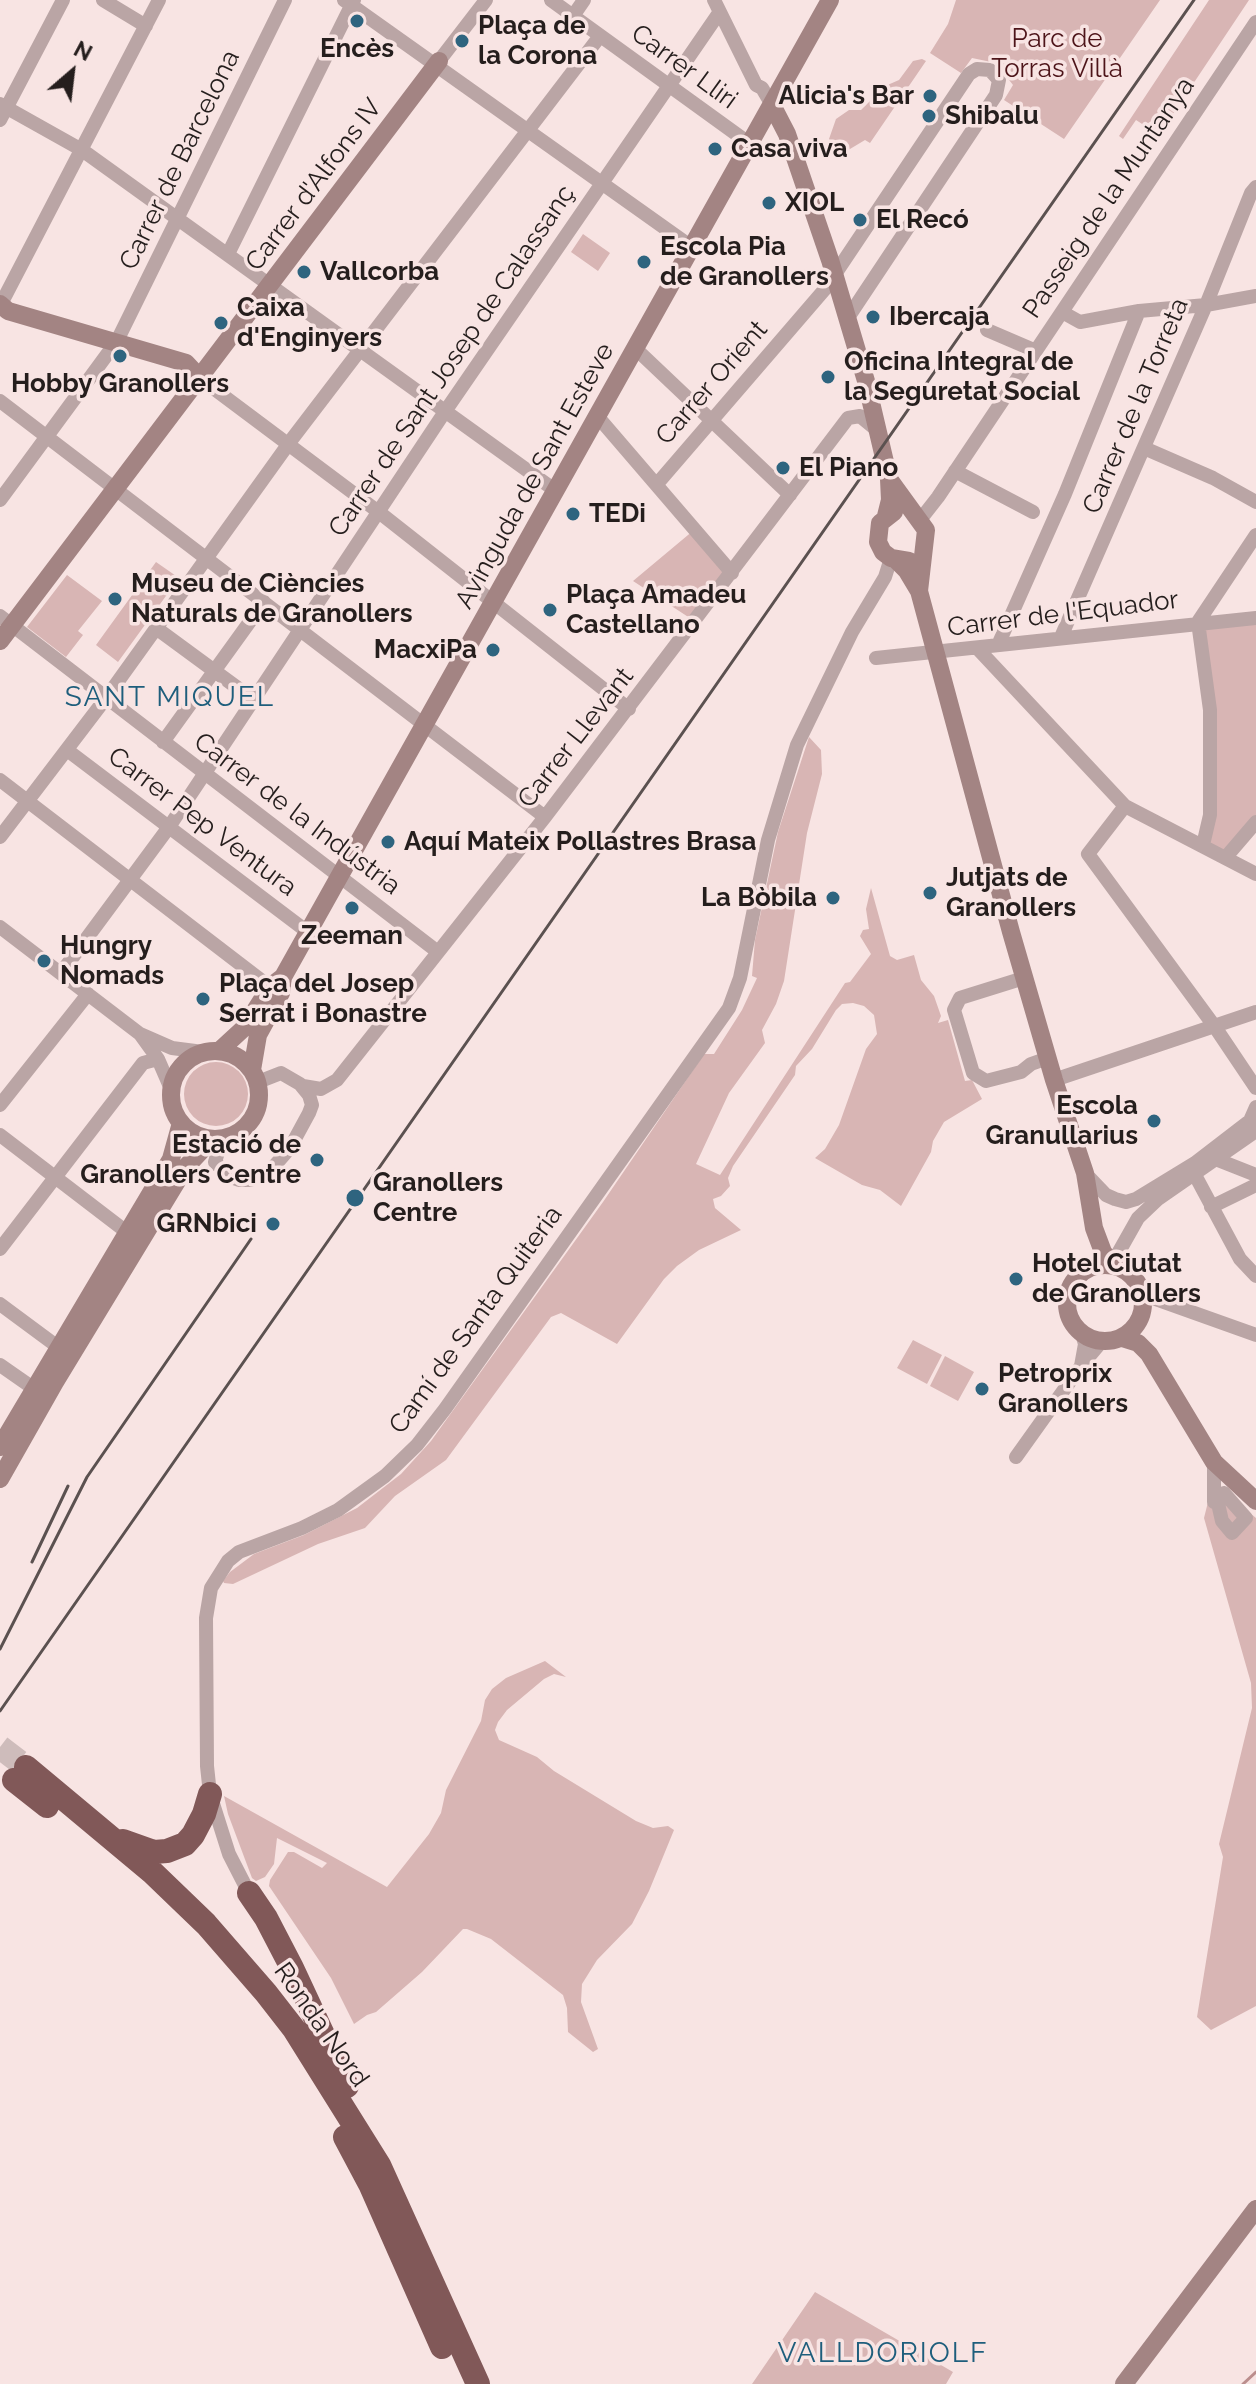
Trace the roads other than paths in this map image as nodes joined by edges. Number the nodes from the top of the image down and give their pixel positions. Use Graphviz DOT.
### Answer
graph roads {
  1 [pos="63,0"];
  2 [pos="103,0"];
  3 [pos="159,0"];
  4 [pos="285,0"];
  5 [pos="486,0"];
  6 [pos="551,0"];
  7 [pos="584,0"];
  8 [pos="830,0"];
  9 [pos="350,2"];
  10 [pos="716,6"];
  11 [pos="573,16"];
  12 [pos="1256,22"];
  13 [pos="146,26"];
  14 [pos="600,36"];
  15 [pos="438,64"];
  16 [pos="668,87"];
  17 [pos="772,105"];
  18 [pos="2,110"];
  19 [pos="527,131"];
  20 [pos="750,144"];
  21 [pos="82,150"];
  22 [pos="601,183"];
  23 [pos="1254,192"];
  24 [pos="177,218"];
  25 [pos="693,248"];
  26 [pos="228,254"];
  27 [pos="833,275"];
  28 [pos="272,285"];
  29 [pos="1256,296"];
  30 [pos="1206,305"];
  31 [pos="2,310"];
  32 [pos="1139,311"];
  33 [pos="1062,312"];
  34 [pos="847,319"];
  35 [pos="987,330"];
  36 [pos="117,341"];
  37 [pos="636,349"];
  38 [pos="360,350"];
  39 [pos="1036,351"];
  40 [pos="201,379"];
  41 [pos="0,401"];
  42 [pos="444,413"];
  43 [pos="598,417"];
  44 [pos="711,420"];
  45 [pos="871,421"];
  46 [pos="48,437"];
  47 [pos="288,445"];
  48 [pos="1144,448"];
  49 [pos="955,471"];
  50 [pos="888,473"];
  51 [pos="657,484"];
  52 [pos="116,489"];
  53 [pos="556,491"];
  54 [pos="790,495"];
  55 [pos="0,500"];
  56 [pos="1256,502"];
  57 [pos="380,513"];
  58 [pos="886,516"];
  59 [pos="916,516"];
  60 [pos="1042,517"];
  61 [pos="1256,535"];
  62 [pos="923,550"];
  63 [pos="207,557"];
  64 [pos="894,560"];
  65 [pos="732,573"];
  66 [pos="919,591"];
  67 [pos="264,602"];
  68 [pos="493,604"];
  69 [pos="1256,618"];
  70 [pos="6,621"];
  71 [pos="1198,622"];
  72 [pos="156,628"];
  73 [pos="300,630"];
  74 [pos="1061,637"];
  75 [pos="0,641"];
  76 [pos="998,645"];
  77 [pos="978,649"];
  78 [pos="937,653"];
  79 [pos="876,658"];
  80 [pos="215,671"];
  81 [pos="106,698"];
  82 [pos="254,700"];
  83 [pos="629,709"];
  84 [pos="427,725"];
  85 [pos="163,742"];
  86 [pos="67,750"];
  87 [pos="205,773"];
  88 [pos="0,780"];
  89 [pos="26,801"];
  90 [pos="1125,806"];
  91 [pos="545,817"];
  92 [pos="1256,822"];
  93 [pos="169,827"];
  94 [pos="0,837"];
  95 [pos="1203,845"];
  96 [pos="1226,857"];
  97 [pos="1256,874"];
  98 [pos="340,877"];
  99 [pos="131,880"];
  100 [pos="0,927"];
  101 [pos="309,933"];
  102 [pos="438,952"];
  103 [pos="61,973"];
  104 [pos="1024,978"];
  105 [pos="276,982"];
  106 [pos="88,994"];
  107 [pos="1256,1012"];
  108 [pos="1215,1027"];
  109 [pos="140,1034"];
  110 [pos="211,1051"];
  111 [pos="1048,1058"];
  112 [pos="158,1059"];
  113 [pos="255,1076"];
  114 [pos="1054,1080"];
  115 [pos="303,1086"];
  116 [pos="1256,1088"];
  117 [pos="171,1089"];
  118 [pos="0,1105"];
  119 [pos="1256,1107"];
  120 [pos="181,1123"];
  121 [pos="1252,1127"];
  122 [pos="0,1135"];
  123 [pos="217,1139"];
  124 [pos="1218,1160"];
  125 [pos="1085,1173"];
  126 [pos="1195,1175"];
  127 [pos="1256,1175"];
  128 [pos="54,1178"];
  129 [pos="1256,1185"];
  130 [pos="1211,1207"];
  131 [pos="1094,1228"];
  132 [pos="128,1233"];
  133 [pos="0,1249"];
  134 [pos="1114,1266"];
  135 [pos="1085,1270"];
  136 [pos="1256,1276"];
  137 [pos="1144,1295"];
  138 [pos="0,1304"];
  139 [pos="1141,1317"];
  140 [pos="1082,1334"];
  141 [pos="1253,1336"];
  142 [pos="1122,1338"];
  143 [pos="1102,1341"];
  144 [pos="58,1347"];
  145 [pos="1149,1354"];
  146 [pos="0,1365"];
  147 [pos="1081,1366"];
  148 [pos="33,1388"];
  149 [pos="0,1447"];
  150 [pos="1016,1457"];
  151 [pos="1214,1462"];
  152 [pos="0,1479"];
  153 [pos="1254,1495"];
  154 [pos="1215,1519"];
  155 [pos="210,1794"];
  156 [pos="108,1834"];
  157 [pos="249,1893"];
  158 [pos="379,2165"];
  159 [pos="1256,2209"];
  160 [pos="459,2384"];
  161 [pos="478,2384"];
  162 [pos="1124,2384"];
  1 -- 18 [label="street"];
  2 -- 13 [label="street"];
  3 -- 13 [label="street"];
  4 -- 24 [label="street, Carrer de Barcelona"];
  5 -- 15 [label="street"];
  6 -- 11 [label="street, Carrer Lliri"];
  7 -- 11 [label="street"];
  8 -- 17 [label="street, Avinguda de Sant Esteve"];
  9 -- 15 [label="street"];
  9 -- 26 [label="street"];
  10 -- 16 [label="street, Carrer de Sant Josep de Calassanç"];
  10 -- 17 [label="street"];
  11 -- 14 [label="street, Carrer Lliri"];
  12 -- 33 [label="street, Passeig de la Muntanya"];
  13 -- 21 [label="street"];
  14 -- 16 [label="street, Carrer Lliri"];
  14 -- 19 [label="street"];
  15 -- 19 [label="street"];
  15 -- 28 [label="street, Carrer d'Alfons IV"];
  16 -- 20 [label="street, Carrer Lliri"];
  16 -- 22 [label="street, Carrer de Sant Josep de Calassanç"];
  17 -- 20 [label="street, Avinguda de Sant Esteve"];
  17 -- 27 [label="street"];
  18 -- 21 [label="street"];
  19 -- 22 [label="street"];
  19 -- 38 [label="street"];
  20 -- 25 [label="street, Avinguda de Sant Esteve"];
  21 -- 24 [label="street"];
  21 -- 31 [label="street"];
  22 -- 25 [label="street"];
  22 -- 42 [label="street, Carrer de Sant Josep de Calassanç"];
  23 -- 30 [label="street, Carrer de la Torreta"];
  24 -- 26 [label="street"];
  24 -- 36 [label="street, Carrer de Barcelona"];
  25 -- 37 [label="street, Avinguda de Sant Esteve"];
  26 -- 28 [label="street"];
  27 -- 34 [label="street"];
  27 -- 34 [label="street, Carrer Orient"];
  27 -- 44 [label="street, Carrer Orient"];
  28 -- 38 [label="street"];
  28 -- 40 [label="street, Carrer d'Alfons IV"];
  29 -- 30 [label="street"];
  30 -- 32 [label="street"];
  30 -- 48 [label="street, Carrer de la Torreta"];
  31 -- 36 [label="street"];
  32 -- 33 [label="street"];
  32 -- 60 [label="street"];
  33 -- 39 [label="street, Passeig de la Muntanya"];
  34 -- 45 [label="street"];
  35 -- 39 [label="street"];
  36 -- 40 [label="street"];
  36 -- 46 [label="street, Carrer de Barcelona"];
  37 -- 43 [label="street, Avinguda de Sant Esteve"];
  37 -- 44 [label="street"];
  38 -- 42 [label="street"];
  38 -- 47 [label="street"];
  39 -- 49 [label="street, Passeig de la Muntanya"];
  40 -- 47 [label="street"];
  40 -- 52 [label="street, Carrer d'Alfons IV"];
  41 -- 46 [label="street"];
  42 -- 53 [label="street"];
  42 -- 57 [label="street, Carrer de Sant Josep de Calassanç"];
  43 -- 51 [label="street"];
  43 -- 53 [label="street, Avinguda de Sant Esteve"];
  44 -- 51 [label="street, Carrer Orient"];
  44 -- 54 [label="street"];
  45 -- 50 [label="street"];
  45 -- 54 [label="street, Carrer Llevant"];
  46 -- 52 [label="street"];
  46 -- 55 [label="street, Carrer de Barcelona"];
  47 -- 57 [label="street"];
  47 -- 63 [label="street"];
  48 -- 56 [label="street"];
  48 -- 74 [label="street, Carrer de la Torreta"];
  49 -- 59 [label="street, Passeig de la Muntanya"];
  49 -- 60 [label="street"];
  50 -- 58 [label="street"];
  50 -- 59 [label="street"];
  51 -- 65 [label="street"];
  52 -- 63 [label="street"];
  52 -- 70 [label="street, Carrer d'Alfons IV"];
  53 -- 68 [label="street, Avinguda de Sant Esteve"];
  54 -- 65 [label="street, Carrer Llevant"];
  57 -- 68 [label="street"];
  57 -- 73 [label="street, Carrer de Sant Josep de Calassanç"];
  58 -- 59 [label="street"];
  58 -- 64 [label="street"];
  59 -- 62 [label="street"];
  60 -- 76 [label="street"];
  61 -- 71 [label="street"];
  62 -- 64 [label="street"];
  62 -- 66 [label="street"];
  63 -- 67 [label="street"];
  63 -- 72 [label="street"];
  64 -- 66 [label="street"];
  64 -- 155 [label="street, Camí de Santa Quiteria"];
  65 -- 83 [label="street, Carrer Llevant"];
  66 -- 78 [label="street"];
  67 -- 73 [label="street"];
  67 -- 80 [label="street"];
  68 -- 83 [label="street"];
  68 -- 84 [label="street, Avinguda de Sant Esteve"];
  69 -- 71 [label="street, Carrer de l'Equador"];
  70 -- 75 [label="street, Carrer d'Alfons IV"];
  70 -- 81 [label="street, Carrer de la Indústria"];
  71 -- 74 [label="street, Carrer de l'Equador"];
  71 -- 95 [label="street"];
  72 -- 80 [label="street"];
  72 -- 81 [label="street"];
  73 -- 82 [label="street, Carrer de Sant Josep de Calassanç"];
  73 -- 84 [label="street"];
  74 -- 76 [label="street, Carrer de l'Equador"];
  76 -- 77 [label="street, Carrer de l'Equador"];
  77 -- 78 [label="street, Carrer de l'Equador"];
  77 -- 90 [label="street"];
  78 -- 79 [label="street, Carrer de l'Equador"];
  78 -- 104 [label="street"];
  80 -- 82 [label="street"];
  80 -- 85 [label="street"];
  81 -- 85 [label="street, Carrer de la Indústria"];
  81 -- 86 [label="street"];
  82 -- 87 [label="street, Carrer de Sant Josep de Calassanç"];
  83 -- 91 [label="street, Carrer Llevant"];
  84 -- 91 [label="street"];
  84 -- 98 [label="street, Avinguda de Sant Esteve"];
  85 -- 87 [label="street, Carrer de la Indústria"];
  86 -- 89 [label="street"];
  86 -- 93 [label="street, Carrer Pep Ventura"];
  87 -- 93 [label="street, Carrer de Sant Josep de Calassanç"];
  87 -- 98 [label="street, Carrer de la Indústria"];
  88 -- 89 [label="street"];
  89 -- 94 [label="street"];
  89 -- 99 [label="street"];
  90 -- 95 [label="street"];
  90 -- 108 [label="street"];
  91 -- 102 [label="street, Carrer Llevant"];
  92 -- 96 [label="street"];
  93 -- 99 [label="street, Carrer de Sant Josep de Calassanç"];
  93 -- 101 [label="street, Carrer Pep Ventura"];
  95 -- 96 [label="street"];
  96 -- 97 [label="street"];
  98 -- 101 [label="street, Avinguda de Sant Esteve"];
  98 -- 102 [label="street, Carrer de la Indústria"];
  99 -- 103 [label="street, Carrer de Sant Josep de Calassanç"];
  99 -- 105 [label="street"];
  100 -- 103 [label="street"];
  101 -- 105 [label="street, Avinguda de Sant Esteve"];
  102 -- 115 [label="street, Carrer Llevant"];
  103 -- 106 [label="street"];
  104 -- 111 [label="street"];
  104 -- 111 [label="street"];
  105 -- 110 [label="street, Avinguda de Sant Esteve"];
  105 -- 113 [label="street, Avinguda de Sant Esteve"];
  106 -- 109 [label="street"];
  106 -- 118 [label="street"];
  107 -- 108 [label="street"];
  108 -- 114 [label="street"];
  108 -- 116 [label="street"];
  109 -- 110 [label="street"];
  109 -- 112 [label="street"];
  110 -- 113 [label="street"];
  110 -- 117 [label="street"];
  111 -- 114 [label="street"];
  112 -- 117 [label="street"];
  112 -- 128 [label="street"];
  113 -- 115 [label="street, Carrer Llevant"];
  113 -- 123 [label="street"];
  114 -- 125 [label="street"];
  115 -- 123 [label="street"];
  117 -- 120 [label="street"];
  119 -- 121 [label="street"];
  120 -- 123 [label="street"];
  120 -- 132 [label="street"];
  121 -- 124 [label="street"];
  121 -- 125 [label="street"];
  122 -- 128 [label="street"];
  123 -- 152 [label="street"];
  124 -- 126 [label="street"];
  124 -- 127 [label="street"];
  125 -- 131 [label="street"];
  126 -- 130 [label="street"];
  126 -- 134 [label="street"];
  128 -- 132 [label="street"];
  128 -- 133 [label="street"];
  129 -- 130 [label="street"];
  130 -- 136 [label="street"];
  131 -- 134 [label="street"];
  131 -- 135 [label="street"];
  132 -- 144 [label="street"];
  134 -- 135 [label="street"];
  134 -- 137 [label="street"];
  135 -- 140 [label="street"];
  137 -- 139 [label="street"];
  137 -- 141 [label="street"];
  138 -- 144 [label="street"];
  139 -- 142 [label="street"];
  139 -- 145 [label="street"];
  140 -- 143 [label="street"];
  140 -- 147 [label="street"];
  142 -- 143 [label="street"];
  142 -- 145 [label="street"];
  143 -- 147 [label="street"];
  144 -- 148 [label="street"];
  145 -- 151 [label="street"];
  146 -- 148 [label="street"];
  147 -- 150 [label="street"];
  148 -- 149 [label="street"];
  151 -- 153 [label="street"];
  151 -- 154 [label="street"];
  155 -- 156 [label="highway"];
  155 -- 157 [label="street, Camí de Santa Quiteria"];
  156 -- 158 [label="highway, Ronda Nord"];
  156 -- 160 [label="highway, Ronda Nord"];
  157 -- 158 [label="highway"];
  158 -- 161 [label="highway, Ronda Nord"];
  159 -- 162 [label="street"];
}
